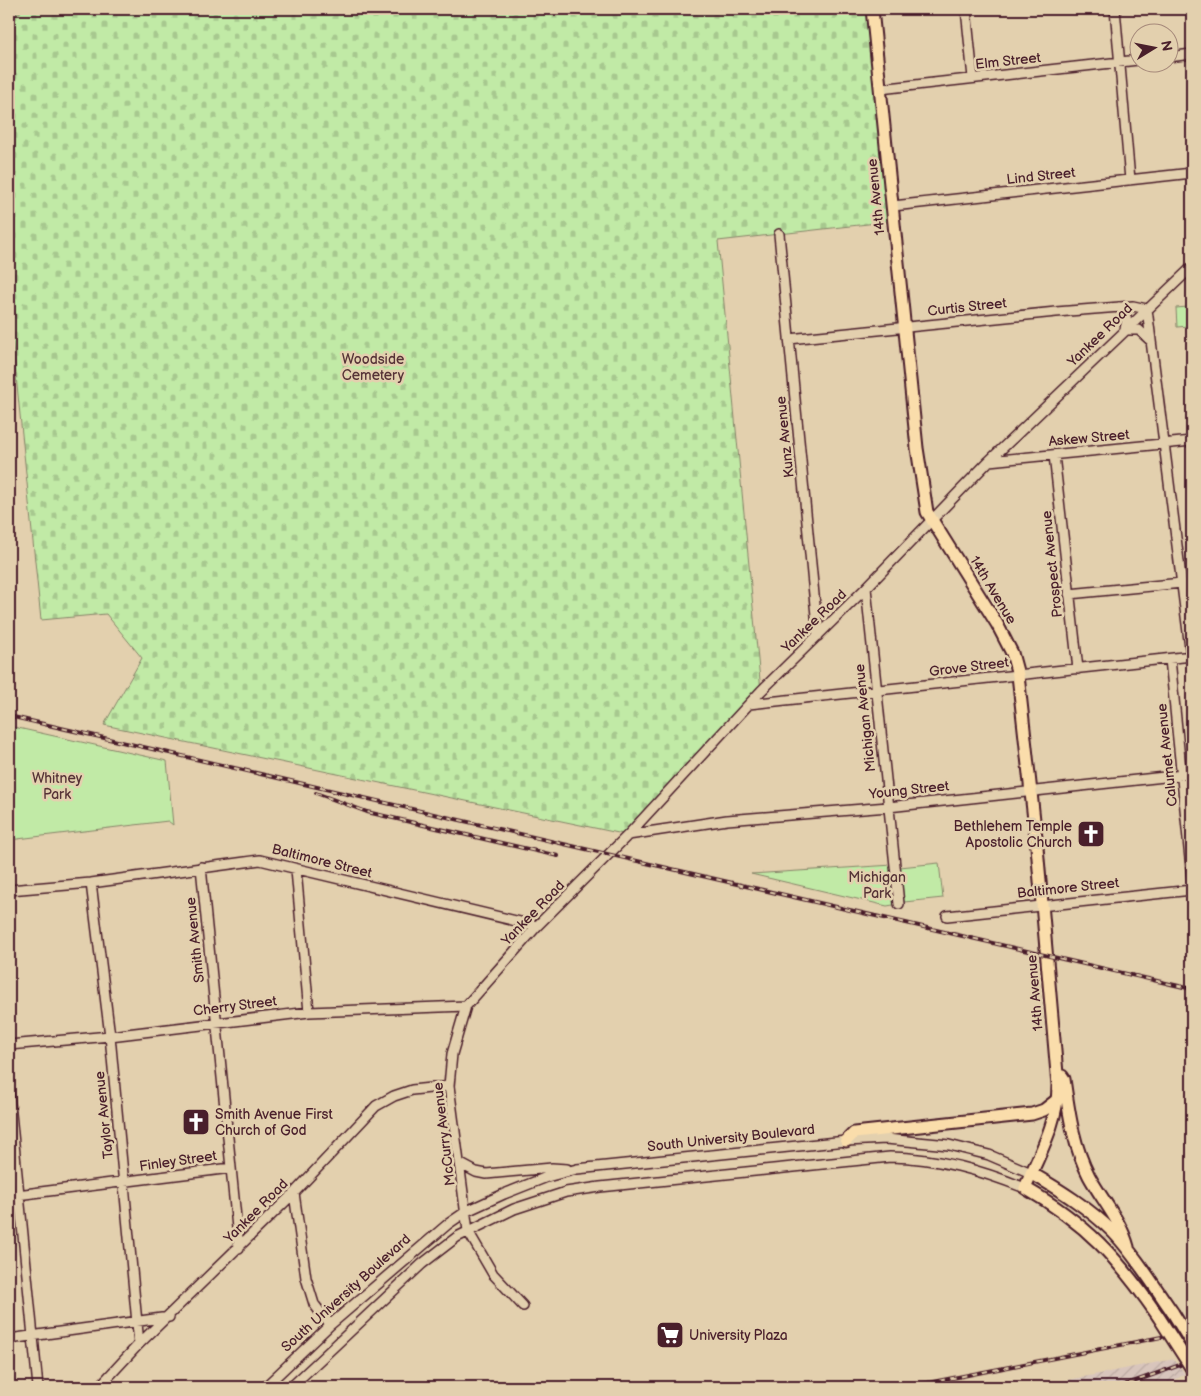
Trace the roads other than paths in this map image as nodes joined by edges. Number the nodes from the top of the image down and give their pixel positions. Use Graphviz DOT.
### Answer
graph roads {
  1 [pos="872,9"];
  2 [pos="966,9"];
  3 [pos="1114,9"];
  4 [pos="1192,54"];
  5 [pos="1178,56"];
  6 [pos="1128,61"];
  7 [pos="1120,62"];
  8 [pos="973,78"];
  9 [pos="880,89"];
  10 [pos="1192,173"];
  11 [pos="1130,180"];
  12 [pos="893,206"];
  13 [pos="780,234"];
  14 [pos="1192,267"];
  15 [pos="1119,307"];
  16 [pos="1147,309"];
  17 [pos="905,327"];
  18 [pos="1124,330"];
  19 [pos="790,339"];
  20 [pos="1151,341"];
  21 [pos="1192,441"];
  22 [pos="1164,444"];
  23 [pos="1054,455"];
  24 [pos="989,461"];
  25 [pos="932,521"];
  26 [pos="1182,583"];
  27 [pos="866,588"];
  28 [pos="1069,594"];
  29 [pos="1188,600"];
  30 [pos="818,636"];
  31 [pos="1192,656"];
  32 [pos="1170,659"];
  33 [pos="1078,670"];
  34 [pos="1018,675"];
  35 [pos="876,691"];
  36 [pos="749,704"];
  37 [pos="1188,774"];
  38 [pos="1032,790"];
  39 [pos="888,807"];
  40 [pos="628,835"];
  41 [pos="201,867"];
  42 [pos="296,870"];
  43 [pos="1192,879"];
  44 [pos="91,883"];
  45 [pos="9,890"];
  46 [pos="1192,890"];
  47 [pos="899,904"];
  48 [pos="1042,905"];
  49 [pos="948,916"];
  50 [pos="537,926"];
  51 [pos="466,1006"];
  52 [pos="309,1012"];
  53 [pos="218,1022"];
  54 [pos="110,1036"];
  55 [pos="9,1045"];
  56 [pos="1056,1069"];
  57 [pos="450,1086"];
  58 [pos="9,1093"];
  59 [pos="1058,1099"];
  60 [pos="846,1141"];
  61 [pos="461,1164"];
  62 [pos="231,1168"];
  63 [pos="577,1169"];
  64 [pos="1031,1173"];
  65 [pos="124,1182"];
  66 [pos="1025,1188"];
  67 [pos="294,1193"];
  68 [pos="13,1196"];
  69 [pos="466,1211"];
  70 [pos="468,1232"];
  71 [pos="238,1248"];
  72 [pos="1128,1249"];
  73 [pos="523,1306"];
  74 [pos="169,1316"];
  75 [pos="137,1322"];
  76 [pos="330,1325"];
  77 [pos="33,1336"];
  78 [pos="9,1339"];
  79 [pos="139,1344"];
  80 [pos="1192,1344"];
  81 [pos="1192,1369"];
  82 [pos="38,1387"];
  83 [pos="99,1387"];
  84 [pos="265,1387"];
  85 [pos="291,1387"];
  1 -- 9 [label="main road, 14th Avenue"];
  2 -- 8 [label="street"];
  3 -- 7 [label="street"];
  4 -- 5 [label="street"];
  6 -- 7 [label="street, Elm Street"];
  7 -- 8 [label="street, Elm Street"];
  7 -- 11 [label="street"];
  8 -- 9 [label="street, Elm Street"];
  9 -- 12 [label="main road, 14th Avenue"];
  10 -- 11 [label="street, Lind Street"];
  11 -- 12 [label="street, Lind Street"];
  12 -- 17 [label="main road, 14th Avenue"];
  13 -- 19 [label="street, Kunz Avenue"];
  14 -- 16 [label="street, Yankee Road"];
  15 -- 16 [label="street, Curtis Street"];
  15 -- 17 [label="street, Curtis Street"];
  15 -- 18 [label="street"];
  16 -- 18 [label="street, Yankee Road"];
  16 -- 20 [label="street"];
  17 -- 19 [label="street, Curtis Street"];
  17 -- 25 [label="main road, 14th Avenue"];
  18 -- 20 [label="street"];
  18 -- 24 [label="street, Yankee Road"];
  19 -- 30 [label="street, Kunz Avenue"];
  20 -- 22 [label="street"];
  21 -- 22 [label="street, Askew Street"];
  22 -- 23 [label="street, Askew Street"];
  22 -- 26 [label="street"];
  23 -- 24 [label="street, Askew Street"];
  23 -- 28 [label="street, Prospect Avenue"];
  24 -- 25 [label="street, Yankee Road"];
  25 -- 27 [label="street, Yankee Road"];
  25 -- 34 [label="main road, 14th Avenue"];
  26 -- 28 [label="street"];
  26 -- 29 [label="street"];
  27 -- 30 [label="street, Yankee Road"];
  27 -- 35 [label="street, Michigan Avenue"];
  28 -- 33 [label="street, Prospect Avenue"];
  29 -- 31 [label="street"];
  30 -- 36 [label="street, Yankee Road"];
  31 -- 32 [label="street, Grove Street"];
  32 -- 33 [label="street, Grove Street"];
  32 -- 37 [label="street, Calumet Avenue"];
  33 -- 34 [label="street, Grove Street"];
  34 -- 35 [label="street, Grove Street"];
  34 -- 38 [label="main road, 14th Avenue"];
  35 -- 36 [label="street, Grove Street"];
  35 -- 39 [label="street, Michigan Avenue"];
  36 -- 40 [label="street, Yankee Road"];
  37 -- 38 [label="street, Young Street"];
  37 -- 43 [label="street, Calumet Avenue"];
  38 -- 39 [label="street, Young Street"];
  38 -- 48 [label="main road, 14th Avenue"];
  39 -- 40 [label="street, Young Street"];
  39 -- 47 [label="street, Michigan Avenue"];
  40 -- 50 [label="street, Yankee Road"];
  41 -- 42 [label="street, Baltimore Street"];
  41 -- 44 [label="street, Baltimore Street"];
  41 -- 53 [label="street, Smith Avenue"];
  42 -- 50 [label="street, Baltimore Street"];
  42 -- 52 [label="street"];
  44 -- 45 [label="street, Baltimore Street"];
  44 -- 54 [label="street, Taylor Avenue"];
  46 -- 48 [label="street, Baltimore Street"];
  48 -- 49 [label="street, Baltimore Street"];
  48 -- 56 [label="main road, 14th Avenue"];
  50 -- 51 [label="street, Yankee Road"];
  51 -- 52 [label="street, Cherry Street"];
  51 -- 57 [label="street, McCurry Avenue"];
  52 -- 53 [label="street, Cherry Street"];
  53 -- 54 [label="street, Cherry Street"];
  53 -- 62 [label="street, Smith Avenue"];
  54 -- 55 [label="street, Cherry Street"];
  54 -- 65 [label="street, Taylor Avenue"];
  56 -- 59 [label="main road, 14th Avenue"];
  56 -- 72 [label="main road"];
  57 -- 61 [label="street, McCurry Avenue"];
  57 -- 67 [label="street, Yankee Road"];
  58 -- 68 [label="street"];
  59 -- 60 [label="main road"];
  59 -- 64 [label="main road, 14th Avenue"];
  60 -- 63 [label="street, South University Boulevard"];
  60 -- 64 [label="street, South University Boulevard"];
  61 -- 63 [label="street"];
  61 -- 69 [label="street, McCurry Avenue"];
  62 -- 65 [label="street, Finley Street"];
  62 -- 71 [label="street, Smith Avenue"];
  63 -- 69 [label="street, South University Boulevard"];
  64 -- 66 [label="main road, 14th Avenue"];
  64 -- 72 [label="main road, South University Boulevard"];
  65 -- 68 [label="street, Finley Street"];
  65 -- 75 [label="street, Taylor Avenue"];
  66 -- 70 [label="street, South University Boulevard"];
  66 -- 81 [label="main road, South University Boulevard, bridge"];
  67 -- 71 [label="street, Yankee Road"];
  67 -- 76 [label="street"];
  68 -- 77 [label="street"];
  69 -- 70 [label="street, McCurry Avenue"];
  69 -- 76 [label="street, South University Boulevard"];
  70 -- 73 [label="street"];
  70 -- 85 [label="street, South University Boulevard"];
  71 -- 74 [label="street, Yankee Road"];
  72 -- 80 [label="main road, South University Boulevard, bridge"];
  74 -- 75 [label="street"];
  74 -- 79 [label="street, Yankee Road"];
  75 -- 77 [label="street"];
  75 -- 79 [label="street, Taylor Avenue"];
  76 -- 84 [label="street, South University Boulevard"];
  77 -- 78 [label="street"];
  77 -- 82 [label="street"];
  79 -- 83 [label="street, Yankee Road"];
}
